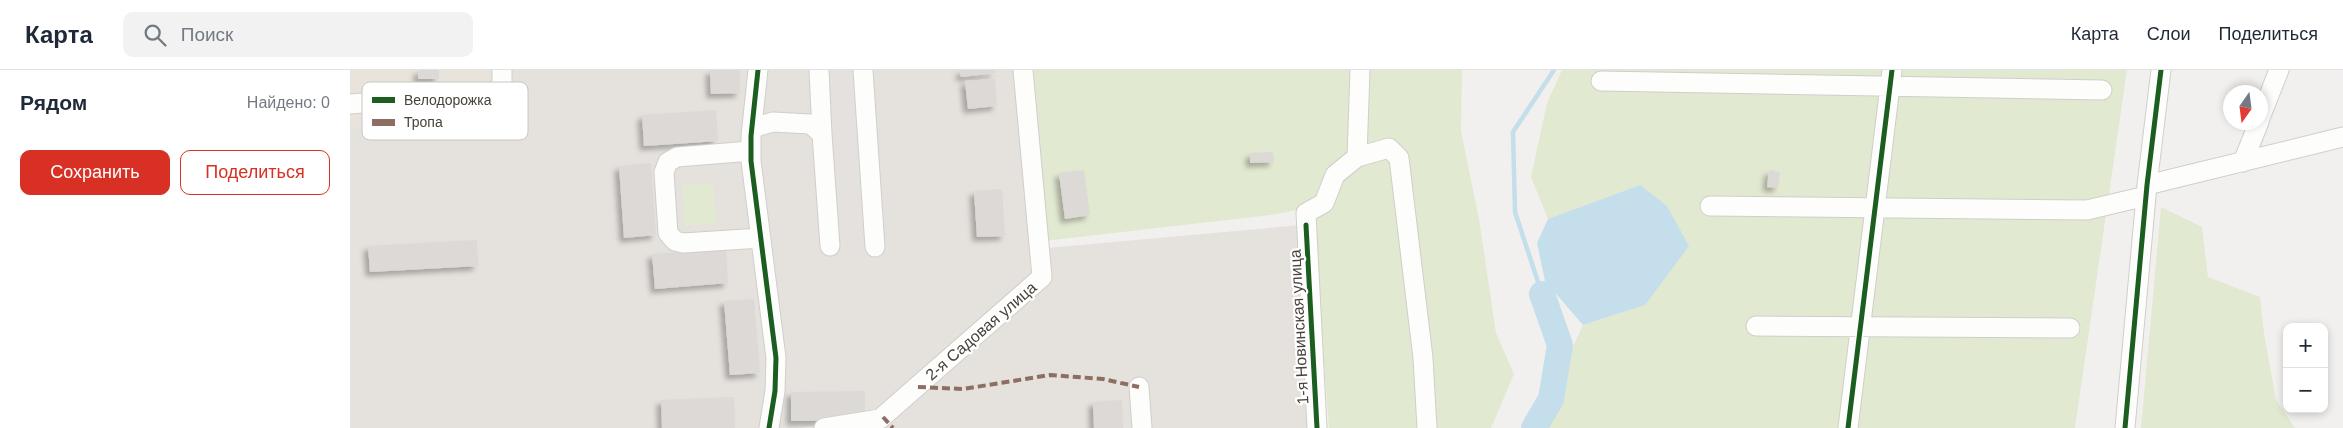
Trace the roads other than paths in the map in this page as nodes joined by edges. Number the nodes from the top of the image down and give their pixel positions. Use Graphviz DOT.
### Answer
graph roads {
  1 [pos="758,70"];
  2 [pos="819,70"];
  3 [pos="863,70"];
  4 [pos="1023,70"];
  5 [pos="1360,70"];
  6 [pos="2162,70"];
  7 [pos="2280,70"];
  8 [pos="1891,78"];
  9 [pos="1601,81"];
  10 [pos="2102,90"];
  11 [pos="2268,99"];
  12 [pos="752,128"];
  13 [pos="2255,130"];
  14 [pos="822,134"];
  15 [pos="2343,137"];
  16 [pos="751,151"];
  17 [pos="1357,157"];
  18 [pos="2243,162"];
  19 [pos="2147,190"];
  20 [pos="1710,206"];
  21 [pos="1875,208"];
  22 [pos="761,238"];
  23 [pos="830,246"];
  24 [pos="875,247"];
  25 [pos="1756,326"];
  26 [pos="1861,326"];
  27 [pos="2070,328"];
  28 [pos="1139,387"];
  29 [pos="769,428"];
  30 [pos="824,428"];
  31 [pos="1142,428"];
  32 [pos="1316,428"];
  33 [pos="1427,428"];
  34 [pos="1848,428"];
  35 [pos="2125,428"];
  1 -- 12 [label="street"];
  2 -- 14 [label="street"];
  3 -- 24 [label="street"];
  4 -- 30 [label="street, 2-я Садовая улица"];
  5 -- 17 [label="street"];
  6 -- 19 [label="street"];
  7 -- 11 [label="street"];
  8 -- 9 [label="street"];
  8 -- 10 [label="street"];
  8 -- 21 [label="street"];
  12 -- 14 [label="street"];
  12 -- 16 [label="street"];
  13 -- 18 [label="street"];
  14 -- 23 [label="street"];
  15 -- 18 [label="street"];
  16 -- 22 [label="street"];
  16 -- 22 [label="street"];
  17 -- 32 [label="street, 1-я Новинская улица"];
  17 -- 33 [label="street"];
  18 -- 19 [label="street"];
  19 -- 21 [label="street"];
  19 -- 35 [label="street"];
  20 -- 21 [label="street"];
  21 -- 26 [label="street"];
  22 -- 29 [label="street"];
  25 -- 26 [label="street"];
  26 -- 27 [label="street"];
  26 -- 34 [label="street"];
  28 -- 31 [label="street"];
}
